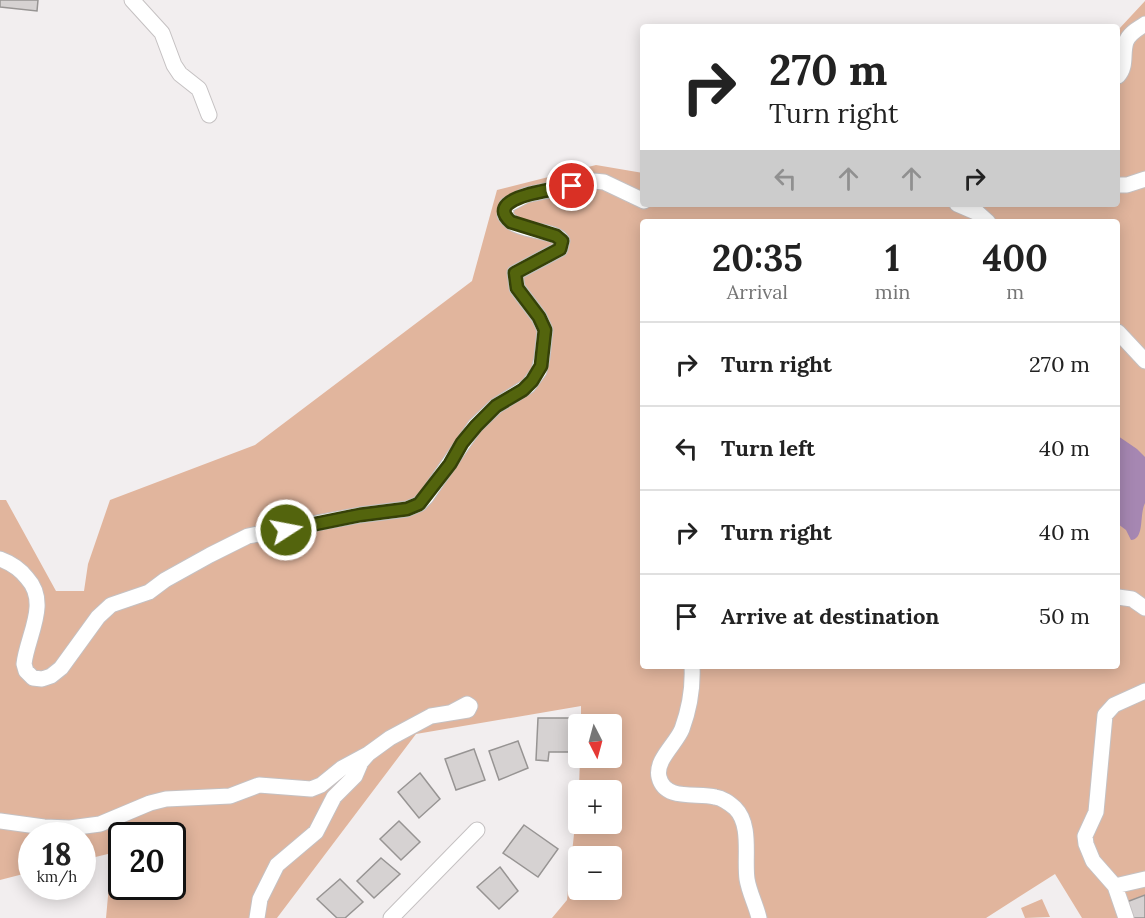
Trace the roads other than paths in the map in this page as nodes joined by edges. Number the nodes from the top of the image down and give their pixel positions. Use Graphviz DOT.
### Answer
graph roads {
  1 [pos="132,0"];
  2 [pos="1145,24"];
  3 [pos="1120,72"];
  4 [pos="209,115"];
  5 [pos="1145,179"];
  6 [pos="1120,185"];
  7 [pos="640,199"];
  8 [pos="964,207"];
  9 [pos="985,219"];
  10 [pos="1120,334"];
  11 [pos="1145,361"];
  12 [pos="0,559"];
  13 [pos="1120,597"];
  14 [pos="1145,608"];
  15 [pos="692,669"];
  16 [pos="1145,691"];
  17 [pos="452,712"];
  18 [pos="368,753"];
  19 [pos="0,821"];
  20 [pos="477,830"];
  21 [pos="1145,879"];
  22 [pos="1114,886"];
  23 [pos="257,918"];
  24 [pos="391,918"];
  25 [pos="759,918"];
  26 [pos="1126,918"];
  1 -- 4 [label="street"];
  2 -- 3 [label="street"];
  5 -- 6 [label="street"];
  7 -- 12 [label="street"];
  8 -- 9 [label="street"];
  10 -- 11 [label="street"];
  13 -- 14 [label="street"];
  15 -- 25 [label="street"];
  16 -- 22 [label="street"];
  17 -- 18 [label="street"];
  18 -- 19 [label="street"];
  18 -- 23 [label="street"];
  20 -- 24 [label="street"];
  21 -- 22 [label="street"];
  22 -- 26 [label="street"];
}
